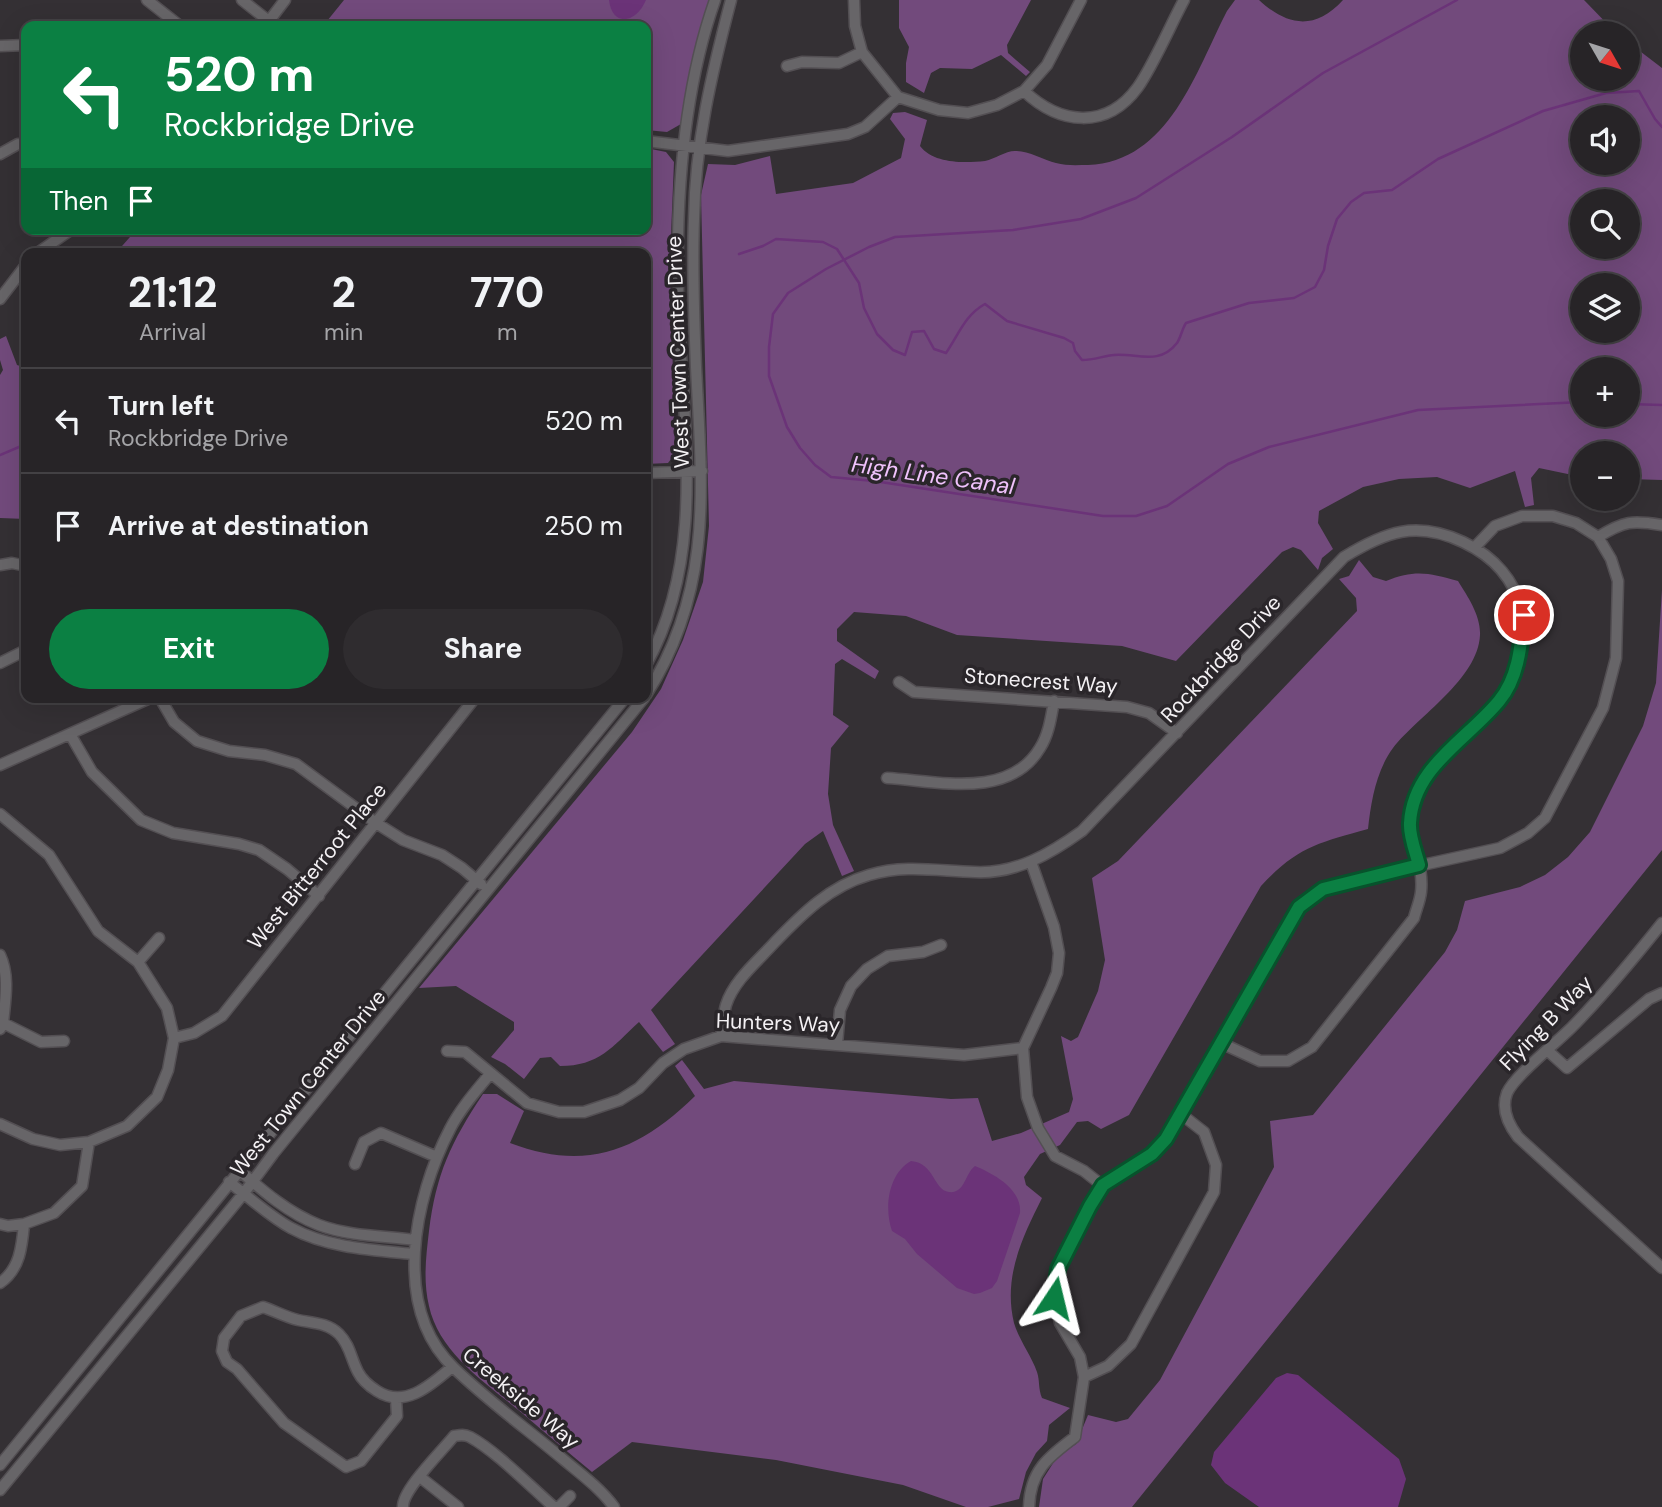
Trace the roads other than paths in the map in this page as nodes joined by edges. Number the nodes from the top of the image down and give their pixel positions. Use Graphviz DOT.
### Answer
graph roads {
  1 [pos="147,0"];
  2 [pos="242,0"];
  3 [pos="285,0"];
  4 [pos="715,0"];
  5 [pos="731,0"];
  6 [pos="854,0"];
  7 [pos="1082,0"];
  8 [pos="1184,0"];
  9 [pos="174,21"];
  10 [pos="266,21"];
  11 [pos="272,21"];
  12 [pos="21,45"];
  13 [pos="0,46"];
  14 [pos="862,52"];
  15 [pos="787,66"];
  16 [pos="1024,91"];
  17 [pos="898,97"];
  18 [pos="651,142"];
  19 [pos="18,144"];
  20 [pos="685,145"];
  21 [pos="699,147"];
  22 [pos="0,154"];
  23 [pos="63,235"];
  24 [pos="45,248"];
  25 [pos="21,272"];
  26 [pos="0,299"];
  27 [pos="686,471"];
  28 [pos="702,471"];
  29 [pos="651,473"];
  30 [pos="1662,525"];
  31 [pos="1598,537"];
  32 [pos="1475,547"];
  33 [pos="0,565"];
  34 [pos="21,565"];
  35 [pos="21,652"];
  36 [pos="651,653"];
  37 [pos="0,663"];
  38 [pos="899,682"];
  39 [pos="651,686"];
  40 [pos="1054,701"];
  41 [pos="139,703"];
  42 [pos="163,703"];
  43 [pos="471,703"];
  44 [pos="621,703"];
  45 [pos="640,703"];
  46 [pos="1177,733"];
  47 [pos="70,734"];
  48 [pos="0,765"];
  49 [pos="887,778"];
  50 [pos="0,814"];
  51 [pos="376,823"];
  52 [pos="1031,862"];
  53 [pos="1419,865"];
  54 [pos="476,880"];
  55 [pos="488,891"];
  56 [pos="319,896"];
  57 [pos="1662,923"];
  58 [pos="159,938"];
  59 [pos="942,945"];
  60 [pos="0,955"];
  61 [pos="138,962"];
  62 [pos="1662,993"];
  63 [pos="1,1026"];
  64 [pos="721,1036"];
  65 [pos="174,1038"];
  66 [pos="64,1041"];
  67 [pos="1221,1043"];
  68 [pos="837,1044"];
  69 [pos="1023,1048"];
  70 [pos="447,1051"];
  71 [pos="1548,1051"];
  72 [pos="491,1074"];
  73 [pos="1181,1114"];
  74 [pos="0,1124"];
  75 [pos="89,1142"];
  76 [pos="437,1157"];
  77 [pos="355,1164"];
  78 [pos="239,1170"];
  79 [pos="229,1182"];
  80 [pos="253,1182"];
  81 [pos="1103,1185"];
  82 [pos="244,1193"];
  83 [pos="0,1224"];
  84 [pos="24,1224"];
  85 [pos="415,1240"];
  86 [pos="414,1254"];
  87 [pos="1662,1268"];
  88 [pos="0,1283"];
  89 [pos="452,1367"];
  90 [pos="1084,1377"];
  91 [pos="396,1398"];
  92 [pos="0,1465"];
  93 [pos="420,1477"];
  94 [pos="0,1490"];
  95 [pos="570,1496"];
  96 [pos="403,1507"];
  97 [pos="458,1507"];
  98 [pos="556,1507"];
  99 [pos="614,1507"];
  100 [pos="1029,1507"];
  1 -- 9 [label="street"];
  2 -- 10 [label="street"];
  3 -- 11 [label="street"];
  4 -- 20 [label="street, West Town Center Drive"];
  5 -- 21 [label="street, West Town Center Drive"];
  6 -- 14 [label="street"];
  7 -- 16 [label="street"];
  8 -- 16 [label="street"];
  12 -- 13 [label="street"];
  14 -- 15 [label="street"];
  14 -- 17 [label="street"];
  16 -- 17 [label="street"];
  17 -- 21 [label="street"];
  18 -- 20 [label="street"];
  19 -- 22 [label="street"];
  20 -- 21 [label="street"];
  20 -- 27 [label="street, West Town Center Drive"];
  21 -- 28 [label="street, West Town Center Drive"];
  23 -- 24 [label="street"];
  25 -- 26 [label="street"];
  27 -- 28 [label="street"];
  27 -- 29 [label="street"];
  27 -- 36 [label="street, West Town Center Drive"];
  28 -- 39 [label="street, West Town Center Drive"];
  30 -- 31 [label="street"];
  31 -- 32 [label="street"];
  31 -- 53 [label="street"];
  32 -- 46 [label="street, Rockbridge Drive"];
  32 -- 53 [label="street, Rockbridge Drive"];
  33 -- 34 [label="street"];
  35 -- 37 [label="street"];
  38 -- 40 [label="street, Stonecrest Way"];
  40 -- 46 [label="street, Stonecrest Way"];
  40 -- 49 [label="street"];
  41 -- 47 [label="street"];
  42 -- 51 [label="street"];
  43 -- 51 [label="street, West Bitterroot Place"];
  44 -- 54 [label="street, West Town Center Drive"];
  45 -- 55 [label="street, West Town Center Drive"];
  46 -- 52 [label="street, Rockbridge Drive"];
  47 -- 48 [label="street"];
  47 -- 56 [label="street"];
  50 -- 61 [label="street"];
  51 -- 54 [label="street"];
  51 -- 56 [label="street, West Bitterroot Place"];
  52 -- 64 [label="street, Rockbridge Drive"];
  52 -- 69 [label="street"];
  53 -- 67 [label="street"];
  53 -- 67 [label="street, Rockbridge Drive"];
  54 -- 55 [label="street"];
  54 -- 78 [label="street, West Town Center Drive"];
  55 -- 80 [label="street, West Town Center Drive"];
  56 -- 65 [label="street, West Bitterroot Place"];
  57 -- 71 [label="street, Flying B Way"];
  58 -- 61 [label="street"];
  59 -- 68 [label="street"];
  60 -- 63 [label="street"];
  61 -- 65 [label="street"];
  62 -- 71 [label="street"];
  63 -- 66 [label="street"];
  64 -- 68 [label="street, Hunters Way"];
  64 -- 72 [label="street, Hunters Way"];
  65 -- 75 [label="street"];
  67 -- 73 [label="street"];
  68 -- 69 [label="street, Hunters Way"];
  69 -- 81 [label="street"];
  70 -- 72 [label="street, Hunters Way"];
  71 -- 87 [label="street, Flying B Way"];
  72 -- 76 [label="street, Creekside Way"];
  73 -- 81 [label="street"];
  73 -- 90 [label="street"];
  74 -- 75 [label="street"];
  75 -- 84 [label="street"];
  76 -- 77 [label="street"];
  76 -- 85 [label="street, Creekside Way"];
  78 -- 79 [label="street, West Town Center Drive"];
  78 -- 80 [label="street"];
  79 -- 82 [label="street"];
  79 -- 92 [label="street, West Town Center Drive"];
  80 -- 82 [label="street, West Town Center Drive"];
  80 -- 85 [label="street"];
  81 -- 90 [label="street"];
  82 -- 86 [label="street"];
  82 -- 94 [label="street, West Town Center Drive"];
  83 -- 84 [label="street"];
  84 -- 88 [label="street"];
  85 -- 86 [label="street, Creekside Way"];
  86 -- 89 [label="street, Creekside Way"];
  89 -- 91 [label="street"];
  89 -- 99 [label="street, Creekside Way"];
  90 -- 100 [label="street"];
  91 -- 91 [label="street"];
  93 -- 96 [label="street"];
  93 -- 97 [label="street"];
  93 -- 98 [label="street"];
  95 -- 98 [label="street"];
}
